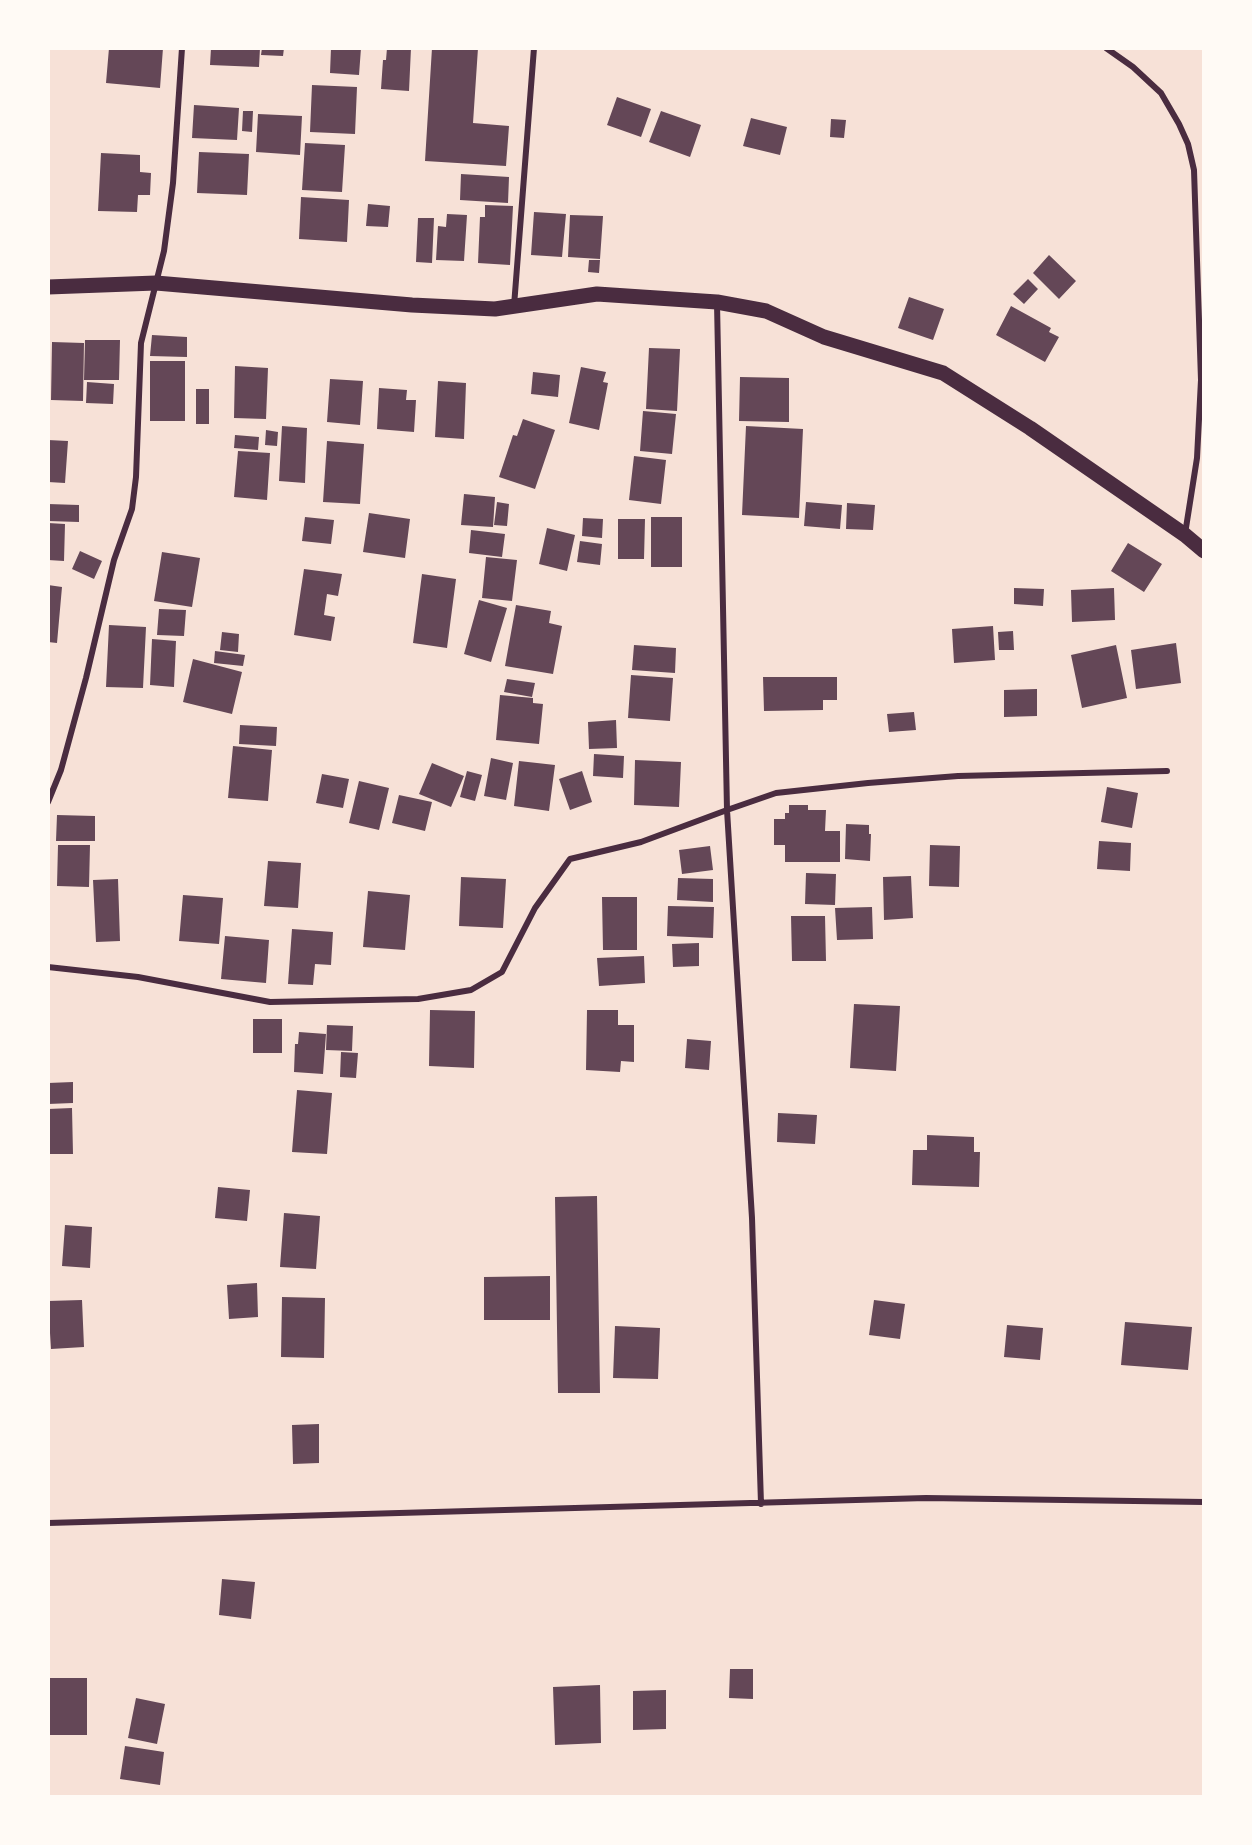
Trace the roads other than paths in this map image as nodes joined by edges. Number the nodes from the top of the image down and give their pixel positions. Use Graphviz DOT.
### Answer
graph roads {
  1 [pos="182,48"];
  2 [pos="534,48"];
  3 [pos="1106,48"];
  4 [pos="156,283"];
  5 [pos="48,287"];
  6 [pos="717,302"];
  7 [pos="514,306"];
  8 [pos="1185,535"];
  9 [pos="1204,551"];
  10 [pos="1167,771"];
  11 [pos="48,802"];
  12 [pos="727,810"];
  13 [pos="48,967"];
  14 [pos="1204,1502"];
  15 [pos="761,1504"];
  16 [pos="48,1523"];
  1 -- 4 [label="street"];
  2 -- 7 [label="street"];
  3 -- 8 [label="street"];
  4 -- 5 [label="main road"];
  4 -- 7 [label="main road"];
  4 -- 11 [label="street"];
  6 -- 7 [label="main road"];
  6 -- 8 [label="main road"];
  6 -- 12 [label="street"];
  8 -- 9 [label="main road"];
  10 -- 12 [label="street"];
  12 -- 13 [label="street"];
  12 -- 15 [label="street"];
  14 -- 15 [label="street"];
  15 -- 16 [label="street"];
}
